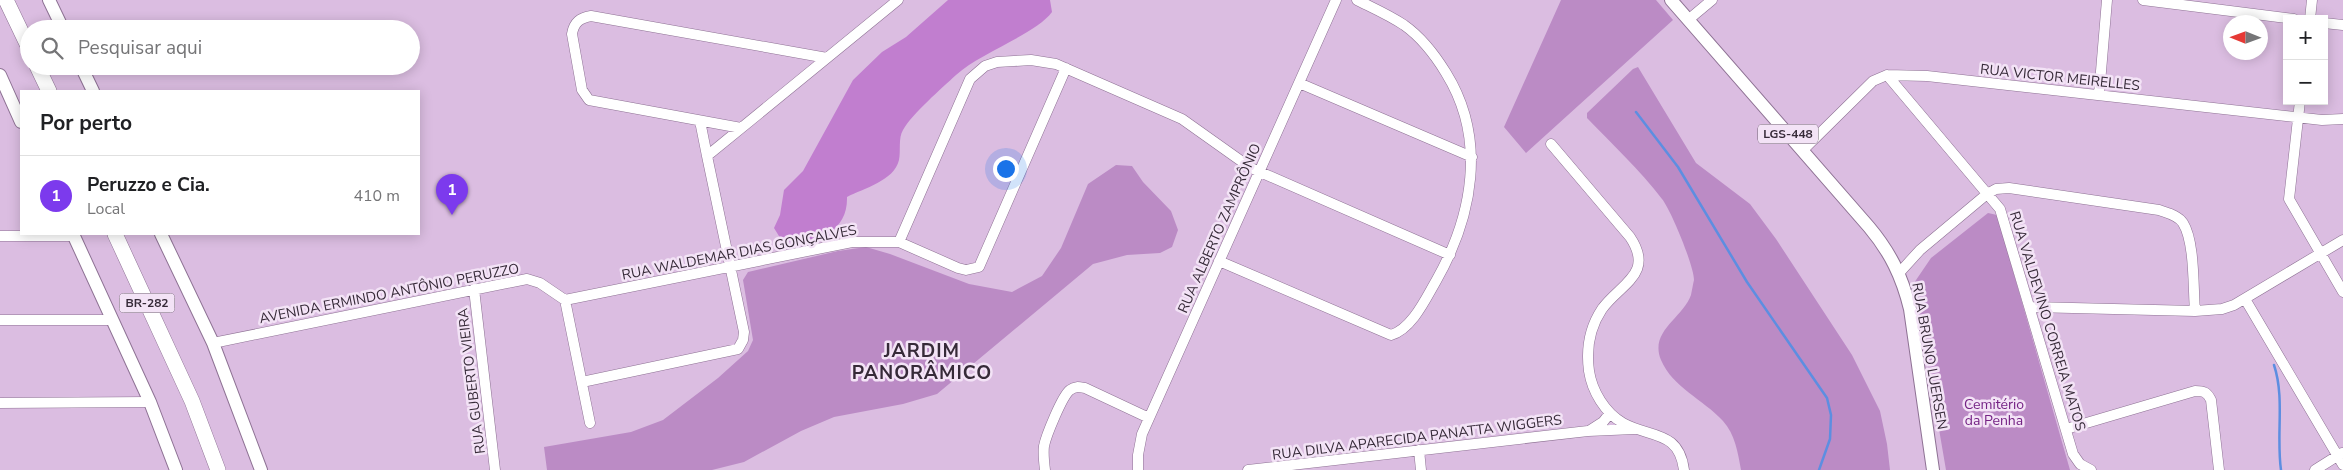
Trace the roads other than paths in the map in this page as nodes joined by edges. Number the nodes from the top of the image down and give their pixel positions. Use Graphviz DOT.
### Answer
graph roads {
  1 [pos="6,0"];
  2 [pos="49,0"];
  3 [pos="898,0"];
  4 [pos="1336,0"];
  5 [pos="1357,0"];
  6 [pos="1671,0"];
  7 [pos="1712,0"];
  8 [pos="2107,0"];
  9 [pos="2143,0"];
  10 [pos="2312,0"];
  11 [pos="2310,15"];
  12 [pos="2283,18"];
  13 [pos="59,20"];
  14 [pos="1688,20"];
  15 [pos="2328,23"];
  16 [pos="2343,25"];
  17 [pos="20,29"];
  18 [pos="826,58"];
  19 [pos="1066,68"];
  20 [pos="0,75"];
  21 [pos="41,75"];
  22 [pos="85,75"];
  23 [pos="1887,75"];
  24 [pos="1299,82"];
  25 [pos="49,90"];
  26 [pos="93,90"];
  27 [pos="2099,95"];
  28 [pos="2300,105"];
  29 [pos="2298,117"];
  30 [pos="2343,119"];
  31 [pos="20,120"];
  32 [pos="700,121"];
  33 [pos="741,128"];
  34 [pos="1551,144"];
  35 [pos="1803,150"];
  36 [pos="707,156"];
  37 [pos="1472,157"];
  38 [pos="1259,172"];
  39 [pos="1987,194"];
  40 [pos="73,235"];
  41 [pos="115,235"];
  42 [pos="161,235"];
  43 [pos="0,236"];
  44 [pos="2343,240"];
  45 [pos="900,242"];
  46 [pos="2320,254"];
  47 [pos="1450,255"];
  48 [pos="1219,261"];
  49 [pos="731,267"];
  50 [pos="1900,272"];
  51 [pos="474,289"];
  52 [pos="2343,292"];
  53 [pos="2245,299"];
  54 [pos="565,300"];
  55 [pos="2030,308"];
  56 [pos="2195,311"];
  57 [pos="0,320"];
  58 [pos="112,320"];
  59 [pos="213,343"];
  60 [pos="582,382"];
  61 [pos="150,402"];
  62 [pos="0,403"];
  63 [pos="1610,413"];
  64 [pos="1149,418"];
  65 [pos="590,423"];
  66 [pos="1637,429"];
  67 [pos="2066,429"];
  68 [pos="1588,431"];
  69 [pos="1419,450"];
  70 [pos="2341,458"];
  71 [pos="176,470"];
  72 [pos="218,470"];
  73 [pos="261,470"];
  74 [pos="494,470"];
  75 [pos="1045,470"];
  76 [pos="1138,470"];
  77 [pos="1248,470"];
  78 [pos="1421,470"];
  79 [pos="1684,470"];
  80 [pos="1933,470"];
  81 [pos="2091,470"];
  82 [pos="2219,470"];
  83 [pos="2315,470"];
  1 -- 17 [label="highway"];
  2 -- 13 [label="main road"];
  3 -- 18 [label="street"];
  4 -- 24 [label="street, RUA ALBERTO ZAMPRÔNIO"];
  5 -- 37 [label="street"];
  6 -- 14 [label="main road, RUA BRUNO LUERSEN / LGS-448"];
  7 -- 14 [label="street"];
  8 -- 27 [label="street"];
  9 -- 12 [label="street"];
  10 -- 11 [label="street"];
  14 -- 35 [label="main road, RUA BRUNO LUERSEN / LGS-448"];
  15 -- 16 [label="street"];
  18 -- 32 [label="street"];
  18 -- 33 [label="street"];
  19 -- 38 [label="street"];
  19 -- 45 [label="street"];
  19 -- 45 [label="street, RUA WALDEMAR DIAS GONÇALVES"];
  20 -- 31 [label="main road"];
  21 -- 25 [label="highway"];
  22 -- 26 [label="main road"];
  23 -- 27 [label="street, RUA VICTOR MEIRELLES"];
  23 -- 35 [label="street"];
  23 -- 39 [label="street, RUA VALDEVINO CORREIA MATOS"];
  24 -- 37 [label="street"];
  24 -- 38 [label="street, RUA ALBERTO ZAMPRÔNIO"];
  27 -- 29 [label="street, RUA VICTOR MEIRELLES"];
  28 -- 29 [label="street"];
  29 -- 30 [label="street, RUA VICTOR MEIRELLES"];
  29 -- 46 [label="street"];
  32 -- 33 [label="street"];
  32 -- 36 [label="street"];
  33 -- 36 [label="street"];
  34 -- 63 [label="street"];
  35 -- 50 [label="main road, RUA BRUNO LUERSEN / LGS-448"];
  36 -- 49 [label="street"];
  37 -- 47 [label="street"];
  38 -- 47 [label="street"];
  38 -- 48 [label="street, RUA ALBERTO ZAMPRÔNIO"];
  39 -- 50 [label="street"];
  39 -- 55 [label="street, RUA VALDEVINO CORREIA MATOS"];
  39 -- 56 [label="street"];
  40 -- 43 [label="street"];
  40 -- 58 [label="main road"];
  41 -- 72 [label="highway, BR-282"];
  42 -- 59 [label="main road"];
  44 -- 46 [label="street"];
  45 -- 49 [label="street, RUA WALDEMAR DIAS GONÇALVES"];
  46 -- 52 [label="street"];
  46 -- 53 [label="street"];
  47 -- 48 [label="street"];
  48 -- 64 [label="street, RUA ALBERTO ZAMPRÔNIO"];
  49 -- 54 [label="street, RUA WALDEMAR DIAS GONÇALVES"];
  49 -- 60 [label="street"];
  50 -- 80 [label="main road, RUA BRUNO LUERSEN / LGS-448"];
  51 -- 54 [label="street, AVENIDA ERMINDO ANTÔNIO PERUZZO"];
  51 -- 59 [label="street, AVENIDA ERMINDO ANTÔNIO PERUZZO"];
  51 -- 74 [label="street, RUA GUBERTO VIEIRA"];
  53 -- 56 [label="street"];
  53 -- 70 [label="street"];
  54 -- 60 [label="street"];
  55 -- 56 [label="street"];
  55 -- 67 [label="street, RUA VALDEVINO CORREIA MATOS"];
  57 -- 58 [label="street"];
  58 -- 61 [label="main road"];
  59 -- 73 [label="main road"];
  60 -- 65 [label="street"];
  61 -- 62 [label="street"];
  61 -- 71 [label="main road"];
  63 -- 66 [label="street"];
  63 -- 68 [label="street"];
  64 -- 75 [label="street"];
  64 -- 76 [label="street, RUA ALBERTO ZAMPRÔNIO"];
  66 -- 68 [label="street, RUA DILVA APARECIDA PANATTA WIGGERS"];
  66 -- 79 [label="street"];
  67 -- 81 [label="street, RUA VALDEVINO CORREIA MATOS"];
  67 -- 82 [label="street"];
  68 -- 69 [label="street, RUA DILVA APARECIDA PANATTA WIGGERS"];
  69 -- 77 [label="street, RUA DILVA APARECIDA PANATTA WIGGERS"];
  69 -- 78 [label="street"];
  70 -- 83 [label="street"];
}
